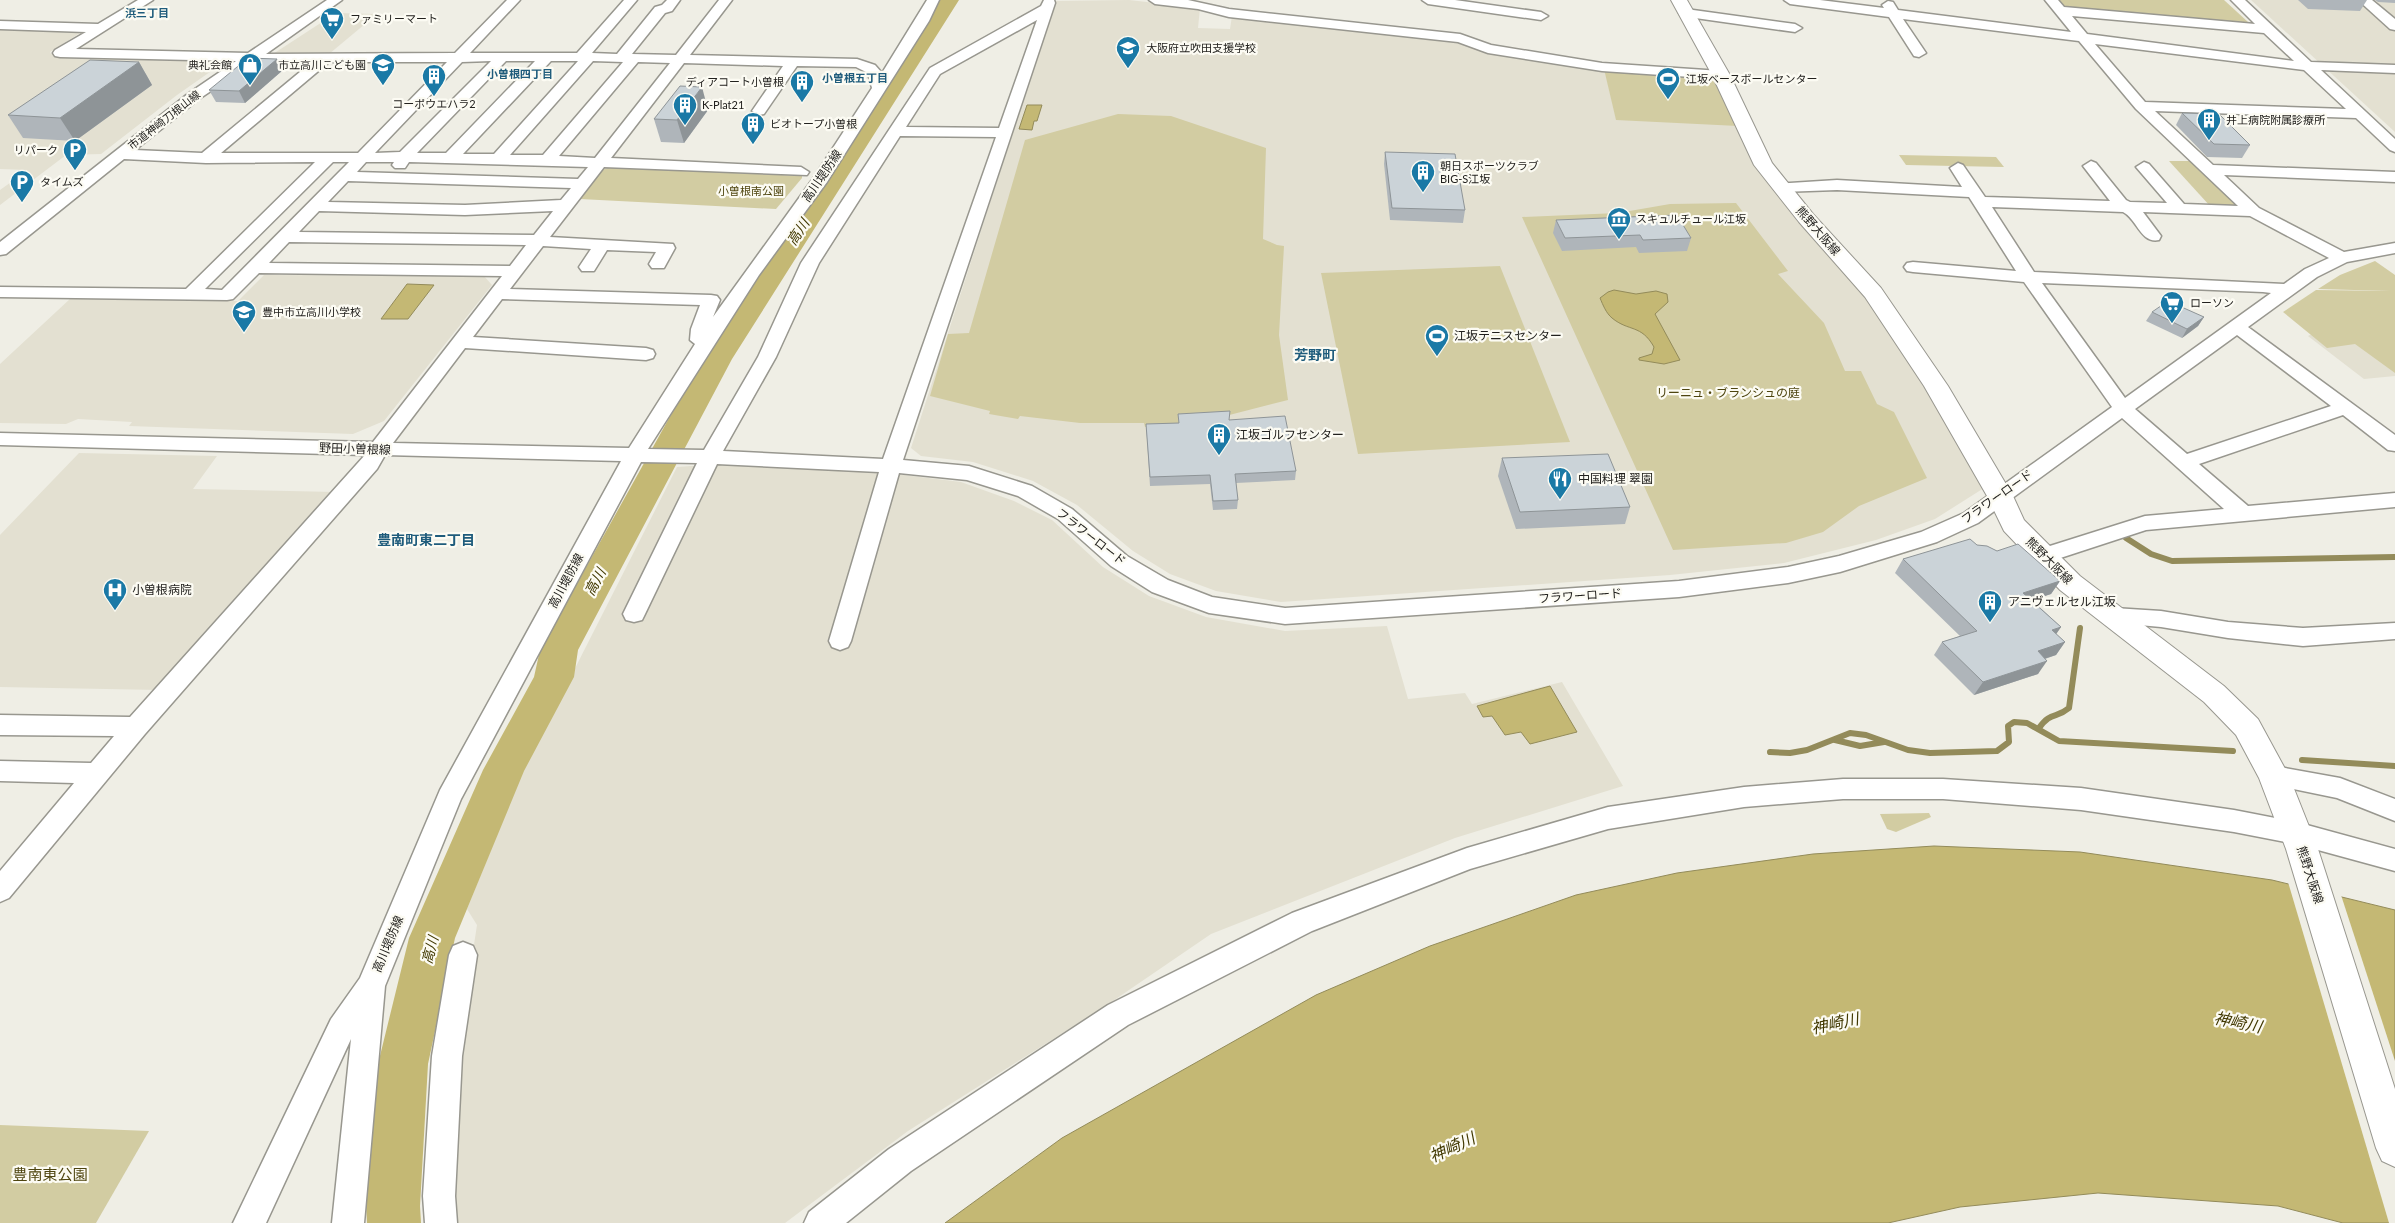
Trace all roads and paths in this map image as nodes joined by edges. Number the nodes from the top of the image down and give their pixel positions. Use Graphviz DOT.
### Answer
graph roads {
  1 [pos="147,0"];
  2 [pos="336,0"];
  3 [pos="514,0"];
  4 [pos="631,0"];
  5 [pos="674,0"];
  6 [pos="726,0"];
  7 [pos="933,0"];
  8 [pos="1155,0"];
  9 [pos="1428,0"];
  10 [pos="1790,0"];
  11 [pos="1885,0"];
  12 [pos="2050,0"];
  13 [pos="2238,0"];
  14 [pos="2364,0"];
  15 [pos="1475,3"];
  16 [pos="1048,4"];
  17 [pos="1683,6"];
  18 [pos="2060,11"];
  19 [pos="1893,14"];
  20 [pos="1541,16"];
  21 [pos="0,25"];
  22 [pos="2395,26"];
  23 [pos="101,28"];
  24 [pos="1795,28"];
  25 [pos="2269,29"];
  26 [pos="2082,37"];
  27 [pos="1919,53"];
  28 [pos="504,56"];
  29 [pos="249,57"];
  30 [pos="547,57"];
  31 [pos="585,57"];
  32 [pos="325,58"];
  33 [pos="459,58"];
  34 [pos="628,58"];
  35 [pos="680,59"];
  36 [pos="793,61"];
  37 [pos="2308,66"];
  38 [pos="2395,69"];
  39 [pos="1721,75"];
  40 [pos="879,87"];
  41 [pos="2141,106"];
  42 [pos="759,111"];
  43 [pos="2359,114"];
  44 [pos="895,131"];
  45 [pos="1005,133"];
  46 [pos="2395,147"];
  47 [pos="121,154"];
  48 [pos="330,156"];
  49 [pos="361,157"];
  50 [pos="404,157"];
  51 [pos="206,158"];
  52 [pos="450,158"];
  53 [pos="498,159"];
  54 [pos="547,160"];
  55 [pos="600,162"];
  56 [pos="2091,166"];
  57 [pos="2144,167"];
  58 [pos="1958,168"];
  59 [pos="2210,170"];
  60 [pos="802,172"];
  61 [pos="342,176"];
  62 [pos="2395,177"];
  63 [pos="395,178"];
  64 [pos="490,180"];
  65 [pos="584,184"];
  66 [pos="1781,187"];
  67 [pos="1977,197"];
  68 [pos="568,205"];
  69 [pos="314,206"];
  70 [pos="2126,207"];
  71 [pos="2180,209"];
  72 [pos="466,210"];
  73 [pos="2253,211"];
  74 [pos="2153,236"];
  75 [pos="285,237"];
  76 [pos="442,238"];
  77 [pos="539,240"];
  78 [pos="602,245"];
  79 [pos="2395,248"];
  80 [pos="0,250"];
  81 [pos="2342,258"];
  82 [pos="658,264"];
  83 [pos="1914,266"];
  84 [pos="588,267"];
  85 [pos="255,268"];
  86 [pos="513,271"];
  87 [pos="2029,277"];
  88 [pos="2286,290"];
  89 [pos="0,292"];
  90 [pos="495,294"];
  91 [pos="189,296"];
  92 [pos="2237,327"];
  93 [pos="459,342"];
  94 [pos="703,346"];
  95 [pos="646,354"];
  96 [pos="2122,408"];
  97 [pos="2344,408"];
  98 [pos="0,439"];
  99 [pos="2395,445"];
  100 [pos="378,449"];
  101 [pos="634,456"];
  102 [pos="710,457"];
  103 [pos="2185,462"];
  104 [pos="891,466"];
  105 [pos="2000,496"];
  106 [pos="2395,500"];
  107 [pos="2243,514"];
  108 [pos="2042,556"];
  109 [pos="634,614"];
  110 [pos="2114,616"];
  111 [pos="2395,631"];
  112 [pos="840,641"];
  113 [pos="0,725"];
  114 [pos="136,727"];
  115 [pos="0,771"];
  116 [pos="98,773"];
  117 [pos="2274,776"];
  118 [pos="2395,810"];
  119 [pos="2299,841"];
  120 [pos="2395,860"];
  121 [pos="4,879"];
  122 [pos="463,955"];
  123 [pos="371,986"];
  124 [pos="2395,1148"];
  125 [pos="249,1223"];
  126 [pos="348,1223"];
  127 [pos="441,1223"];
  128 [pos="820,1223"];
  1 -- 23 [label="street"];
  2 -- 29 [label="street, 市道神崎刀根山線"];
  3 -- 33 [label="street"];
  4 -- 31 [label="street"];
  5 -- 34 [label="street"];
  6 -- 35 [label="street"];
  7 -- 40 [label="street, 高川堤防線"];
  8 -- 39 [label="street"];
  9 -- 15 [label="street"];
  10 -- 19 [label="street"];
  11 -- 19 [label="street"];
  12 -- 18 [label="street"];
  13 -- 25 [label="street"];
  14 -- 22 [label="street"];
  15 -- 20 [label="street"];
  16 -- 44 [label="street"];
  16 -- 45 [label="street"];
  17 -- 24 [label="street"];
  17 -- 39 [label="main road, 熊野大阪線"];
  18 -- 25 [label="street"];
  18 -- 26 [label="street"];
  19 -- 26 [label="street"];
  19 -- 27 [label="street"];
  21 -- 23 [label="street"];
  23 -- 29 [label="street"];
  25 -- 37 [label="street"];
  26 -- 37 [label="street"];
  26 -- 41 [label="street"];
  28 -- 30 [label="street"];
  28 -- 33 [label="street"];
  28 -- 50 [label="street"];
  29 -- 32 [label="street"];
  29 -- 47 [label="street, 市道神崎刀根山線"];
  30 -- 31 [label="street"];
  30 -- 52 [label="street"];
  31 -- 34 [label="street"];
  31 -- 53 [label="street"];
  32 -- 33 [label="street"];
  32 -- 51 [label="street"];
  33 -- 49 [label="street"];
  34 -- 35 [label="street"];
  34 -- 54 [label="street"];
  35 -- 36 [label="street"];
  35 -- 55 [label="street"];
  36 -- 40 [label="street"];
  36 -- 42 [label="street"];
  37 -- 38 [label="street"];
  37 -- 43 [label="street"];
  39 -- 66 [label="main road, 熊野大阪線"];
  40 -- 94 [label="street, 高川堤防線"];
  41 -- 43 [label="street"];
  41 -- 59 [label="street"];
  43 -- 46 [label="street"];
  44 -- 45 [label="street"];
  44 -- 102 [label="street"];
  45 -- 104 [label="street"];
  47 -- 51 [label="street"];
  47 -- 80 [label="street, 市道神崎刀根山線"];
  48 -- 49 [label="street"];
  48 -- 51 [label="street"];
  48 -- 91 [label="street"];
  49 -- 50 [label="street"];
  49 -- 61 [label="street"];
  50 -- 52 [label="street"];
  50 -- 63 [label="street"];
  52 -- 53 [label="street"];
  53 -- 54 [label="street"];
  54 -- 55 [label="street"];
  55 -- 60 [label="street"];
  55 -- 65 [label="street"];
  56 -- 70 [label="street"];
  57 -- 71 [label="street"];
  58 -- 67 [label="street"];
  59 -- 62 [label="street"];
  59 -- 73 [label="street"];
  61 -- 63 [label="street"];
  61 -- 69 [label="street"];
  63 -- 64 [label="street"];
  64 -- 65 [label="street"];
  64 -- 72 [label="street"];
  65 -- 68 [label="street"];
  66 -- 67 [label="street"];
  66 -- 105 [label="main road, 熊野大阪線"];
  67 -- 70 [label="street"];
  67 -- 87 [label="street"];
  68 -- 72 [label="street"];
  68 -- 77 [label="street"];
  69 -- 72 [label="street"];
  69 -- 75 [label="street"];
  70 -- 71 [label="street"];
  70 -- 74 [label="street"];
  71 -- 73 [label="street"];
  72 -- 76 [label="street"];
  73 -- 81 [label="street"];
  75 -- 76 [label="street"];
  75 -- 85 [label="street"];
  76 -- 77 [label="street"];
  77 -- 78 [label="street"];
  77 -- 86 [label="street"];
  78 -- 82 [label="street"];
  78 -- 84 [label="street"];
  79 -- 81 [label="street, フラワーロード"];
  81 -- 88 [label="street, フラワーロード"];
  83 -- 87 [label="street"];
  85 -- 86 [label="street"];
  85 -- 91 [label="street"];
  86 -- 90 [label="street"];
  87 -- 88 [label="street"];
  87 -- 96 [label="street"];
  88 -- 92 [label="street, フラワーロード"];
  89 -- 91 [label="street"];
  90 -- 93 [label="street"];
  90 -- 94 [label="street"];
  92 -- 96 [label="street, フラワーロード"];
  92 -- 97 [label="street"];
  93 -- 95 [label="street"];
  93 -- 100 [label="street"];
  94 -- 101 [label="street, 高川堤防線"];
  96 -- 103 [label="street"];
  96 -- 105 [label="street, フラワーロード"];
  97 -- 99 [label="street"];
  97 -- 103 [label="street"];
  98 -- 100 [label="street, 野田小曽根線"];
  100 -- 101 [label="street, 野田小曽根線"];
  100 -- 114 [label="street"];
  101 -- 102 [label="street, 野田小曽根線"];
  101 -- 123 [label="street, 高川堤防線"];
  102 -- 104 [label="street, フラワーロード"];
  102 -- 109 [label="street"];
  103 -- 107 [label="street"];
  104 -- 105 [label="street, フラワーロード"];
  104 -- 112 [label="street"];
  105 -- 108 [label="main road, 熊野大阪線"];
  106 -- 107 [label="street"];
  107 -- 108 [label="street"];
  108 -- 110 [label="main road, 熊野大阪線"];
  110 -- 111 [label="street"];
  110 -- 117 [label="main road, 熊野大阪線"];
  113 -- 114 [label="street"];
  114 -- 116 [label="street"];
  115 -- 116 [label="street"];
  116 -- 121 [label="street"];
  117 -- 118 [label="street"];
  117 -- 119 [label="main road, 熊野大阪線"];
  119 -- 120 [label="street"];
  119 -- 124 [label="main road, 熊野大阪線"];
  119 -- 128 [label="street"];
  122 -- 127 [label="street"];
  123 -- 125 [label="street"];
  123 -- 126 [label="street, 高川堤防線"];
}
